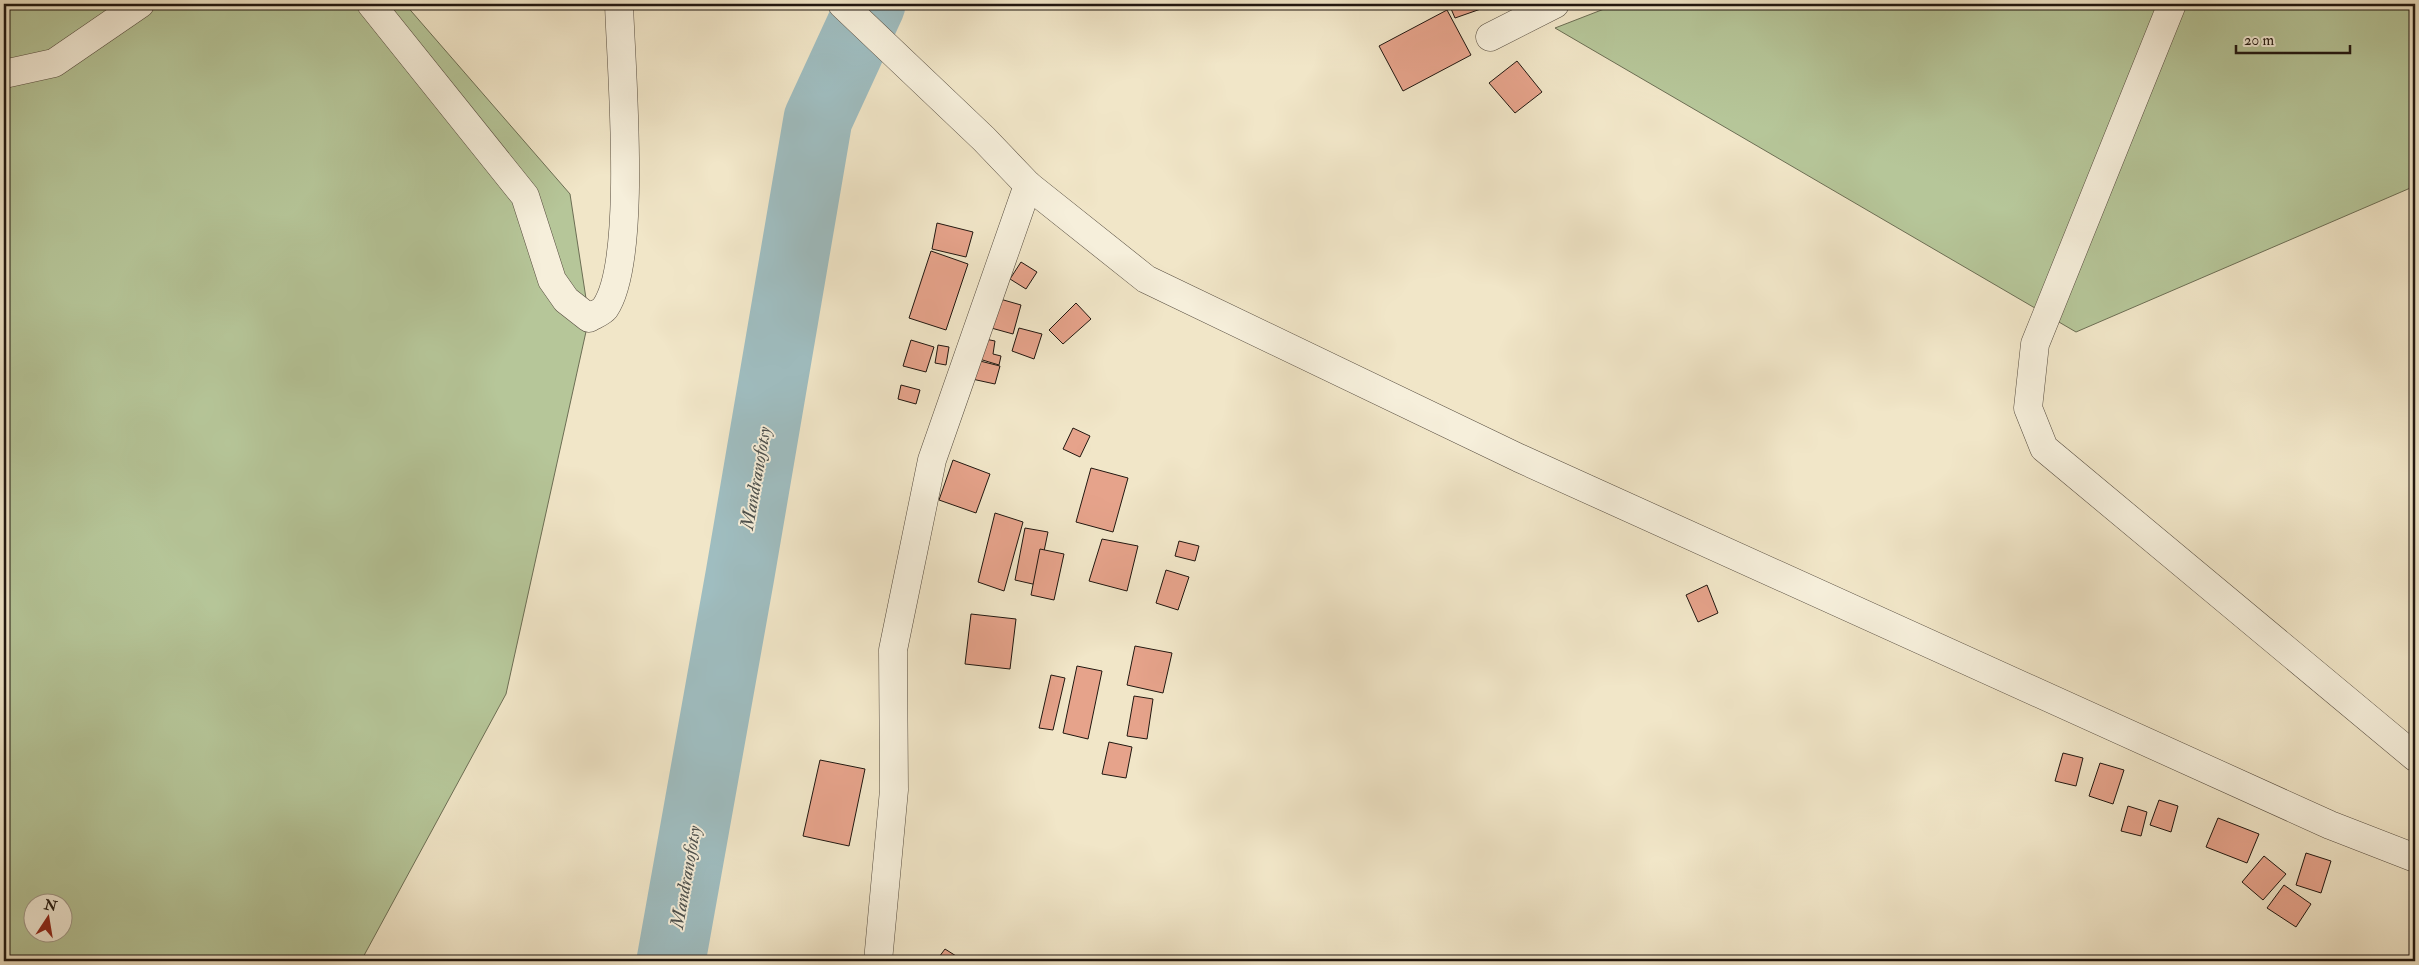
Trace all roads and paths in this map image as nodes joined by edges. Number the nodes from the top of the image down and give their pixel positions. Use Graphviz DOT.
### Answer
graph roads {
  1 [pos="140,4"];
  2 [pos="371,4"];
  3 [pos="619,4"];
  4 [pos="842,4"];
  5 [pos="1555,4"];
  6 [pos="2172,4"];
  7 [pos="1490,37"];
  8 [pos="4,74"];
  9 [pos="1028,185"];
  10 [pos="2415,757"];
  11 [pos="2415,858"];
  12 [pos="878,961"];
  1 -- 8 [label="street"];
  2 -- 3 [label="street"];
  4 -- 9 [label="street"];
  5 -- 7 [label="street"];
  6 -- 10 [label="street"];
  9 -- 11 [label="street"];
  9 -- 12 [label="street"];
}
